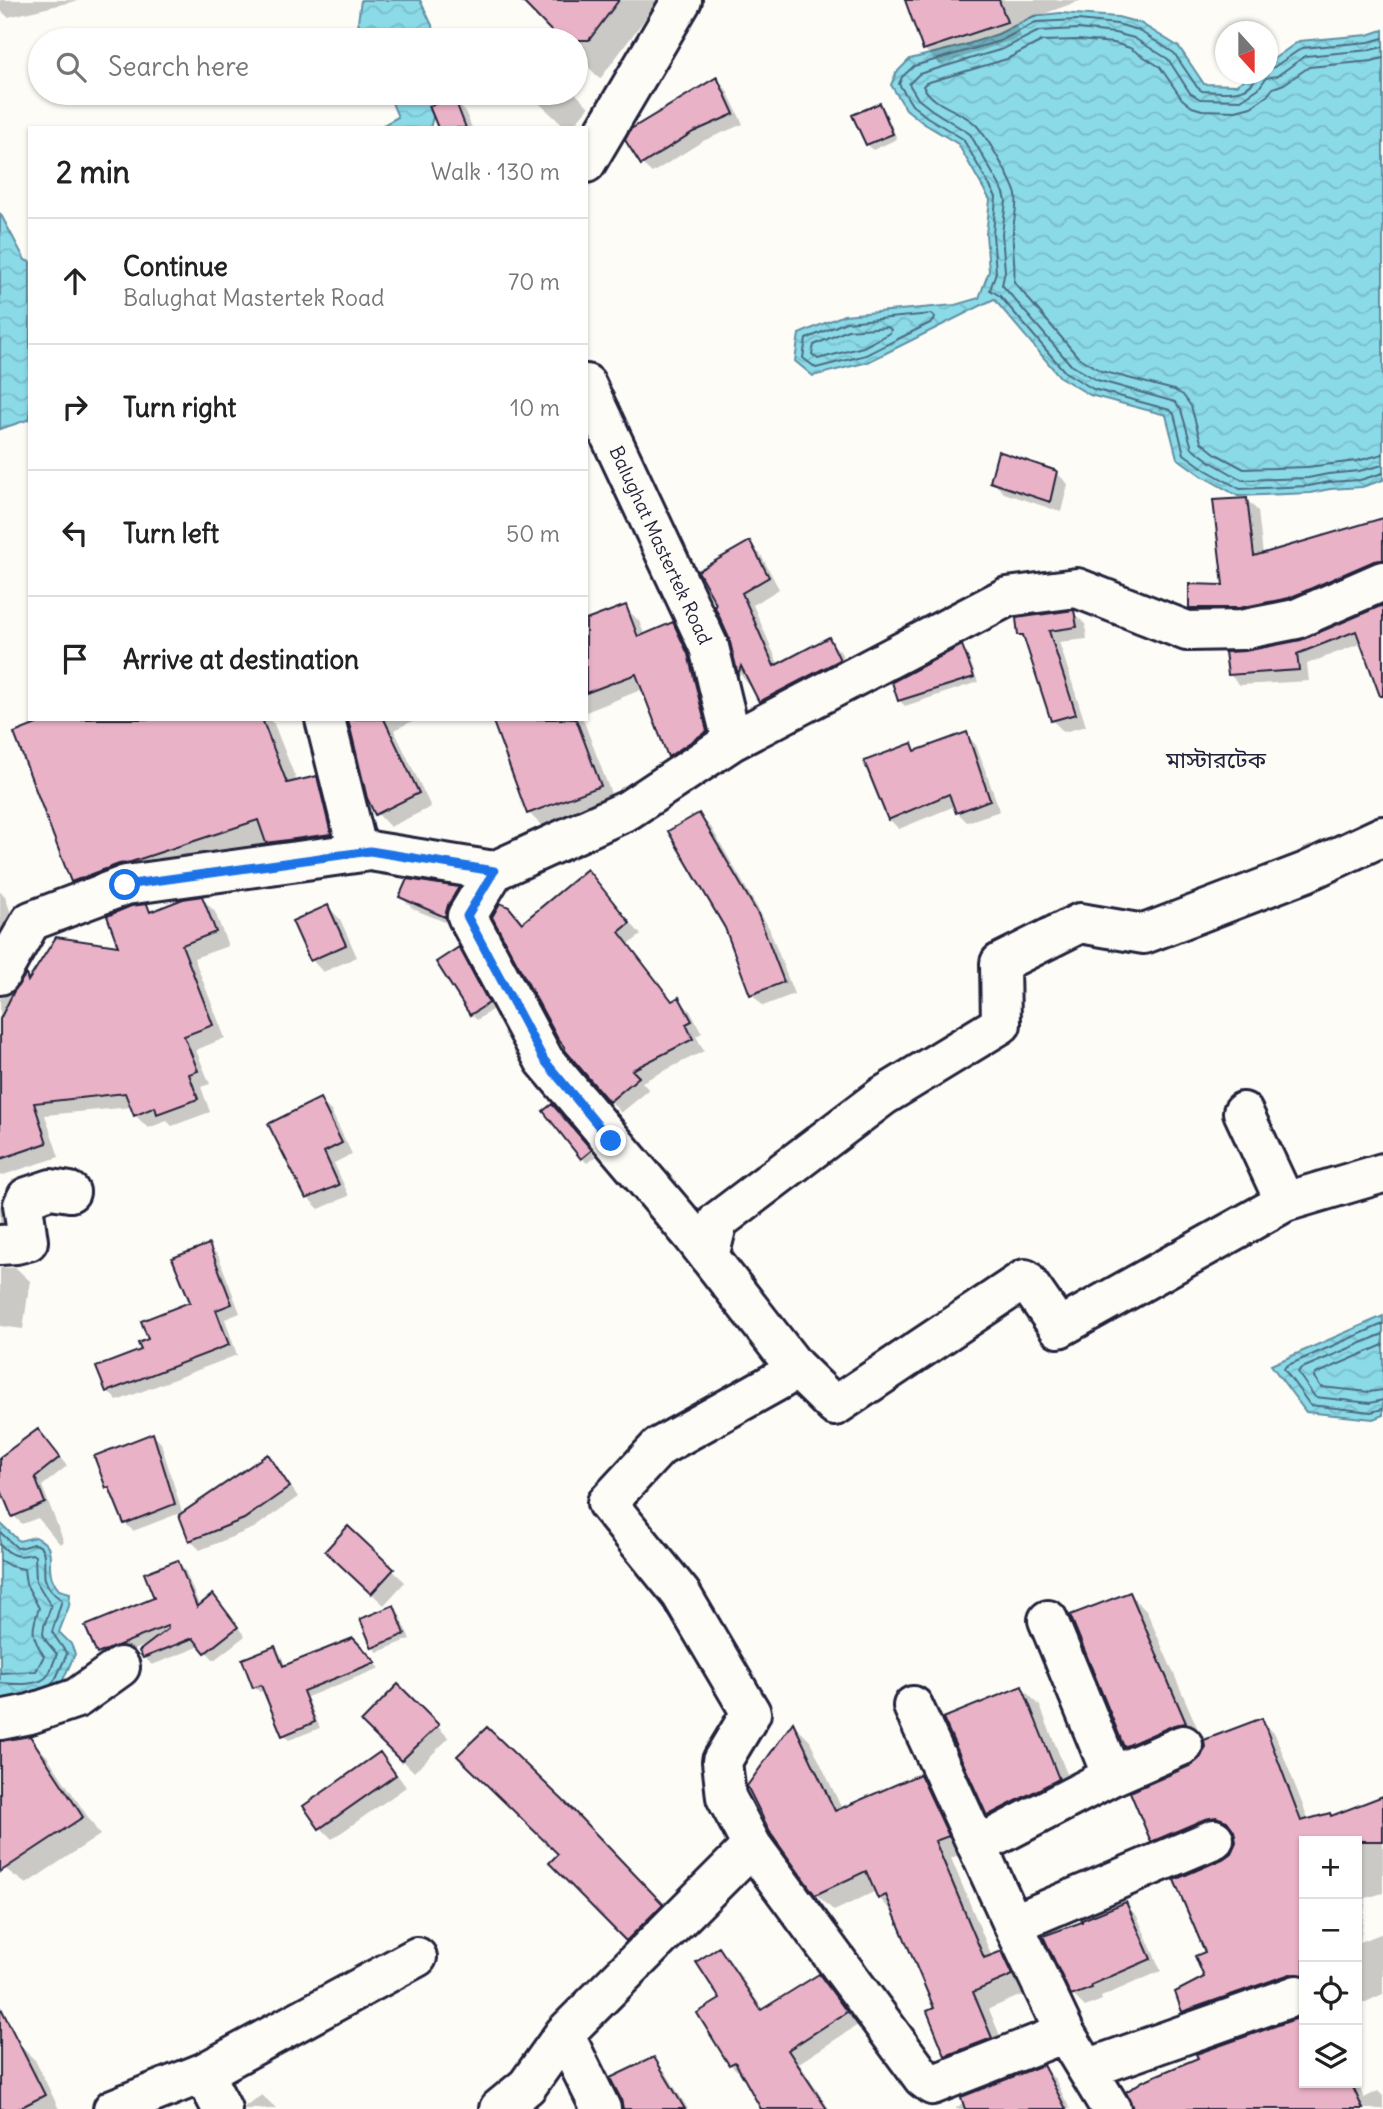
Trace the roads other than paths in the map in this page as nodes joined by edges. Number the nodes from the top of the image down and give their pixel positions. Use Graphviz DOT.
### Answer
graph roads {
  1 [pos="682,0"];
  2 [pos="588,160"];
  3 [pos="588,388"];
  4 [pos="1383,581"];
  5 [pos="325,721"];
  6 [pos="732,741"];
  7 [pos="1383,836"];
  8 [pos="358,852"];
  9 [pos="494,871"];
  10 [pos="0,975"];
  11 [pos="1243,1112"];
  12 [pos="1383,1173"];
  13 [pos="70,1192"];
  14 [pos="1285,1202"];
  15 [pos="0,1245"];
  16 [pos="709,1257"];
  17 [pos="794,1366"];
  18 [pos="1048,1620"];
  19 [pos="120,1667"];
  20 [pos="913,1706"];
  21 [pos="0,1720"];
  22 [pos="1183,1745"];
  23 [pos="1112,1776"];
  24 [pos="1214,1839"];
  25 [pos="752,1846"];
  26 [pos="977,1846"];
  27 [pos="1013,1923"];
  28 [pos="417,1957"];
  29 [pos="1297,1994"];
  30 [pos="1065,2033"];
  31 [pos="564,2034"];
  32 [pos="1087,2069"];
  33 [pos="203,2073"];
  34 [pos="113,2109"];
  35 [pos="222,2109"];
  36 [pos="499,2109"];
  37 [pos="601,2109"];
  38 [pos="1111,2109"];
  1 -- 2 [label="street"];
  3 -- 6 [label="street, Balughat Mastertek Road"];
  4 -- 6 [label="street"];
  5 -- 8 [label="street"];
  6 -- 9 [label="street"];
  7 -- 16 [label="street"];
  8 -- 9 [label="street"];
  8 -- 10 [label="street"];
  9 -- 16 [label="street"];
  11 -- 14 [label="street"];
  12 -- 14 [label="street"];
  13 -- 15 [label="street"];
  14 -- 17 [label="street"];
  16 -- 17 [label="street"];
  17 -- 25 [label="street"];
  18 -- 23 [label="street"];
  19 -- 21 [label="street"];
  20 -- 26 [label="street"];
  22 -- 23 [label="street"];
  23 -- 26 [label="street"];
  24 -- 27 [label="street"];
  25 -- 30 [label="street"];
  25 -- 31 [label="street"];
  26 -- 27 [label="street"];
  27 -- 30 [label="street"];
  28 -- 33 [label="street"];
  29 -- 32 [label="street"];
  30 -- 32 [label="street"];
  31 -- 36 [label="street"];
  31 -- 37 [label="street"];
  32 -- 38 [label="street"];
  33 -- 34 [label="street"];
  33 -- 35 [label="street"];
}
